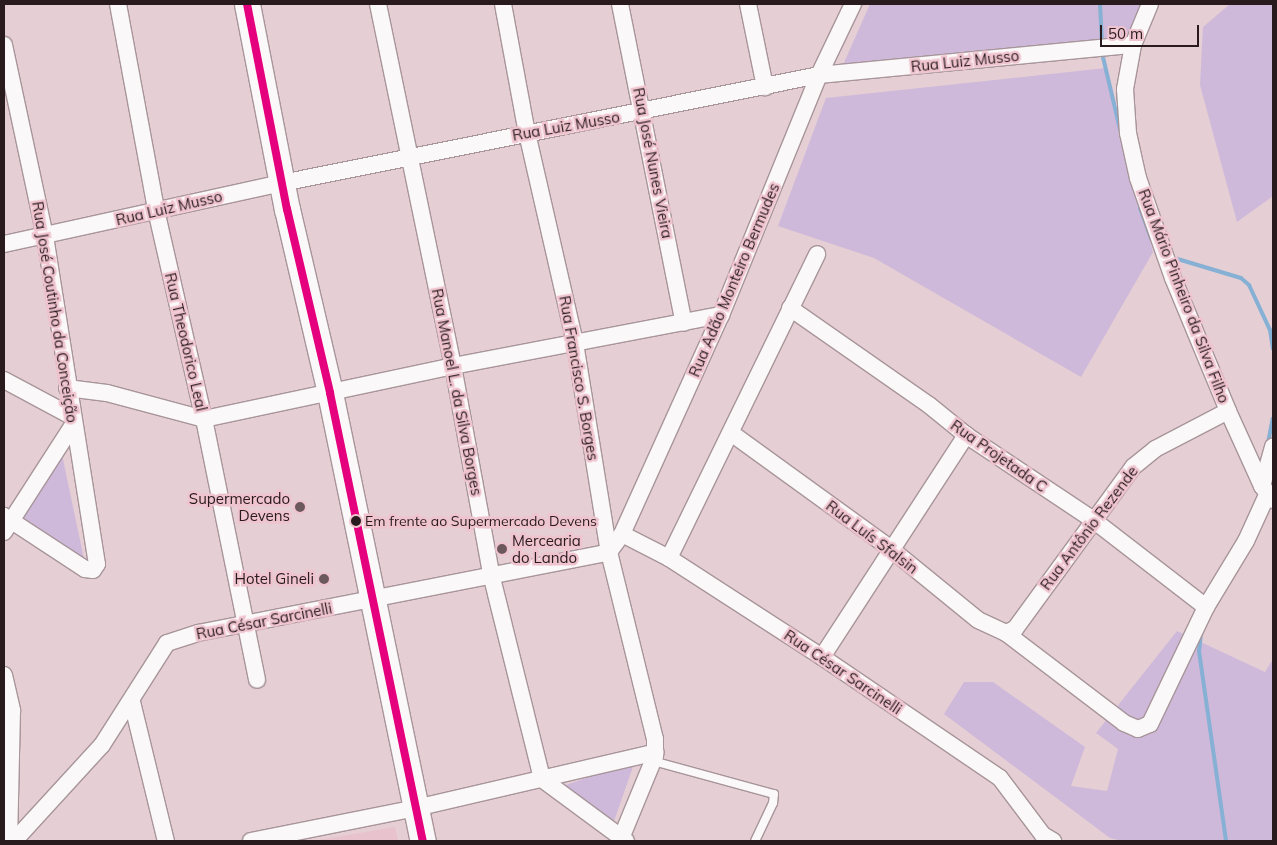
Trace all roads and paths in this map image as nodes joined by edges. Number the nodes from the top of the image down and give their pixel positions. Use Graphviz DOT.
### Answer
graph roads {
  1 [pos="118,4"];
  2 [pos="247,4"];
  3 [pos="378,4"];
  4 [pos="503,4"];
  5 [pos="620,4"];
  6 [pos="748,4"];
  7 [pos="853,4"];
  8 [pos="1150,4"];
  9 [pos="4,45"];
  10 [pos="1133,45"];
  11 [pos="819,75"];
  12 [pos="765,87"];
  13 [pos="643,112"];
  14 [pos="527,133"];
  15 [pos="409,157"];
  16 [pos="282,183"];
  17 [pos="156,210"];
  18 [pos="45,236"];
  19 [pos="4,244"];
  20 [pos="817,254"];
  21 [pos="790,308"];
  22 [pos="721,316"];
  23 [pos="684,323"];
  24 [pos="575,343"];
  25 [pos="453,366"];
  26 [pos="4,380"];
  27 [pos="67,388"];
  28 [pos="330,393"];
  29 [pos="1228,411"];
  30 [pos="204,419"];
  31 [pos="72,421"];
  32 [pos="731,433"];
  33 [pos="966,435"];
  34 [pos="1273,447"];
  35 [pos="1267,494"];
  36 [pos="1092,519"];
  37 [pos="6,522"];
  38 [pos="622,534"];
  39 [pos="891,550"];
  40 [pos="609,552"];
  41 [pos="669,558"];
  42 [pos="491,574"];
  43 [pos="373,599"];
  44 [pos="1206,607"];
  45 [pos="245,625"];
  46 [pos="1010,631"];
  47 [pos="822,657"];
  48 [pos="4,675"];
  49 [pos="257,680"];
  50 [pos="132,702"];
  51 [pos="654,756"];
  52 [pos="542,779"];
  53 [pos="416,808"];
  54 [pos="1046,839"];
  55 [pos="14,841"];
  56 [pos="166,841"];
  57 [pos="251,841"];
  58 [pos="423,841"];
  59 [pos="623,841"];
  60 [pos="755,841"];
  1 -- 17 [label="street, Rua Theodorico Leal"];
  2 -- 16 [label="main road"];
  3 -- 15 [label="street, Rua Manoel L. da Silva Borges"];
  4 -- 14 [label="street, Rua Francisco S. Borges"];
  5 -- 13 [label="street, Rua José Nunes Vieira"];
  6 -- 12 [label="street"];
  7 -- 11 [label="street, Rua Adão Monteiro Bermudes"];
  8 -- 10 [label="street, Rua Mário Pinheiro da Silva Filho"];
  9 -- 18 [label="street, Rua José Coutinho da Conceição"];
  10 -- 11 [label="street, Rua Luiz Musso"];
  10 -- 29 [label="street, Rua Mário Pinheiro da Silva Filho"];
  11 -- 12 [label="street, Rua Luiz Musso"];
  11 -- 22 [label="street, Rua Adão Monteiro Bermudes"];
  12 -- 13 [label="street, Rua Luiz Musso"];
  13 -- 14 [label="street, Rua Luiz Musso"];
  13 -- 23 [label="street, Rua José Nunes Vieira"];
  14 -- 15 [label="street, Rua Luiz Musso"];
  14 -- 24 [label="street, Rua Francisco S. Borges"];
  15 -- 16 [label="street, Rua Luiz Musso"];
  15 -- 25 [label="street, Rua Manoel L. da Silva Borges"];
  16 -- 17 [label="street, Rua Luiz Musso"];
  16 -- 28 [label="main road"];
  17 -- 18 [label="street, Rua Luiz Musso"];
  17 -- 30 [label="street, Rua Theodorico Leal"];
  18 -- 19 [label="street, Rua Luiz Musso"];
  18 -- 27 [label="street, Rua José Coutinho da Conceição"];
  20 -- 21 [label="street"];
  21 -- 32 [label="street"];
  21 -- 33 [label="street, Rua Projetada C"];
  22 -- 23 [label="street"];
  22 -- 38 [label="street, Rua Adão Monteiro Bermudes"];
  23 -- 24 [label="street"];
  24 -- 25 [label="street"];
  24 -- 40 [label="street, Rua Francisco S. Borges"];
  25 -- 28 [label="street"];
  25 -- 42 [label="street, Rua Manoel L. da Silva Borges"];
  26 -- 31 [label="street"];
  27 -- 30 [label="street"];
  27 -- 31 [label="street, Rua José Coutinho da Conceição"];
  28 -- 30 [label="street"];
  28 -- 43 [label="main road"];
  29 -- 35 [label="street, Rua Mário Pinheiro da Silva Filho"];
  29 -- 36 [label="street, Rua Antônio Rezende"];
  30 -- 45 [label="street, Rua Theodorico Leal"];
  31 -- 37 [label="street"];
  31 -- 37 [label="street, Rua José Coutinho da Conceição"];
  32 -- 39 [label="street, Rua Luís Sfalsin"];
  32 -- 41 [label="street"];
  33 -- 36 [label="street, Rua Projetada C"];
  33 -- 39 [label="street"];
  34 -- 35 [label="street"];
  35 -- 44 [label="street"];
  36 -- 44 [label="street, Rua Projetada C"];
  36 -- 46 [label="street, Rua Antônio Rezende"];
  38 -- 40 [label="street, Rua Adão Monteiro Bermudes"];
  38 -- 41 [label="street, Rua César Sarcinelli"];
  39 -- 46 [label="street, Rua Luís Sfalsin"];
  39 -- 47 [label="street"];
  40 -- 42 [label="street, Rua César Sarcinelli"];
  40 -- 51 [label="street, Rua Francisco S. Borges"];
  41 -- 47 [label="street, Rua César Sarcinelli"];
  42 -- 43 [label="street, Rua César Sarcinelli"];
  42 -- 52 [label="street, Rua Manoel L. da Silva Borges"];
  43 -- 45 [label="street, Rua César Sarcinelli"];
  43 -- 53 [label="main road"];
  44 -- 46 [label="street, Rua Luís Sfalsin"];
  45 -- 49 [label="street, Rua Theodorico Leal"];
  45 -- 50 [label="street, Rua César Sarcinelli"];
  47 -- 54 [label="street, Rua César Sarcinelli"];
  48 -- 55 [label="street"];
  50 -- 55 [label="street, Rua César Sarcinelli"];
  50 -- 56 [label="street"];
  51 -- 52 [label="street"];
  51 -- 59 [label="street"];
  51 -- 60 [label="lane"];
  52 -- 53 [label="street"];
  52 -- 59 [label="street"];
  53 -- 57 [label="street"];
  53 -- 58 [label="main road"];
}
